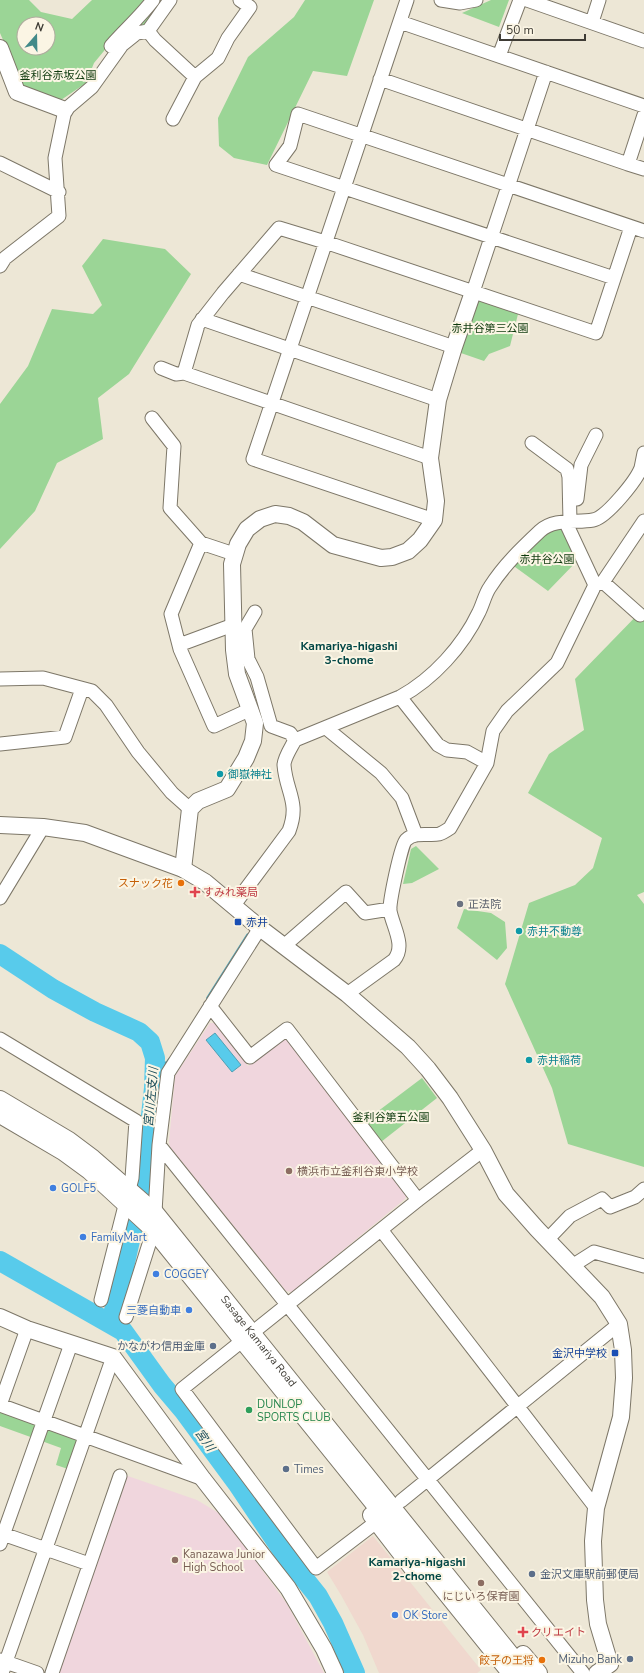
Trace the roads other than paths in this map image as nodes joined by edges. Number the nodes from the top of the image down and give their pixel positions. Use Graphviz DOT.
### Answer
graph roads {
  1 [pos="153,0"];
  2 [pos="170,0"];
  3 [pos="240,0"];
  4 [pos="407,0"];
  5 [pos="442,0"];
  6 [pos="476,0"];
  7 [pos="520,0"];
  8 [pos="527,0"];
  9 [pos="599,0"];
  10 [pos="400,22"];
  11 [pos="592,22"];
  12 [pos="148,31"];
  13 [pos="644,41"];
  14 [pos="0,48"];
  15 [pos="499,56"];
  16 [pos="546,72"];
  17 [pos="195,77"];
  18 [pos="380,79"];
  19 [pos="92,87"];
  20 [pos="644,106"];
  21 [pos="65,110"];
  22 [pos="644,115"];
  23 [pos="173,119"];
  24 [pos="527,129"];
  25 [pos="362,135"];
  26 [pos="0,164"];
  27 [pos="628,164"];
  28 [pos="644,169"];
  29 [pos="508,185"];
  30 [pos="344,187"];
  31 [pos="59,192"];
  32 [pos="631,227"];
  33 [pos="644,231"];
  34 [pos="491,237"];
  35 [pos="325,242"];
  36 [pos="2,258"];
  37 [pos="239,274"];
  38 [pos="614,278"];
  39 [pos="473,292"];
  40 [pos="308,297"];
  41 [pos="202,319"];
  42 [pos="454,347"];
  43 [pos="288,349"];
  44 [pos="161,368"];
  45 [pos="184,372"];
  46 [pos="438,400"];
  47 [pos="270,403"];
  48 [pos="152,418"];
  49 [pos="596,435"];
  50 [pos="532,443"];
  51 [pos="644,453"];
  52 [pos="430,458"];
  53 [pos="642,468"];
  54 [pos="434,520"];
  55 [pos="644,521"];
  56 [pos="571,522"];
  57 [pos="201,544"];
  58 [pos="234,554"];
  59 [pos="599,584"];
  60 [pos="255,612"];
  61 [pos="640,615"];
  62 [pos="233,625"];
  63 [pos="179,645"];
  64 [pos="0,679"];
  65 [pos="82,689"];
  66 [pos="400,697"];
  67 [pos="251,709"];
  68 [pos="326,728"];
  69 [pos="296,740"];
  70 [pos="0,744"];
  71 [pos="487,763"];
  72 [pos="190,809"];
  73 [pos="0,824"];
  74 [pos="43,827"];
  75 [pos="416,835"];
  76 [pos="183,870"];
  77 [pos="0,898"];
  78 [pos="234,905"];
  79 [pos="390,910"];
  80 [pos="260,928"];
  81 [pos="285,945"];
  82 [pos="347,994"];
  83 [pos="210,1006"];
  84 [pos="0,1039"];
  85 [pos="0,1099"];
  86 [pos="0,1114"];
  87 [pos="159,1145"];
  88 [pos="483,1150"];
  89 [pos="644,1189"];
  90 [pos="127,1195"];
  91 [pos="418,1200"];
  92 [pos="155,1212"];
  93 [pos="152,1229"];
  94 [pos="382,1230"];
  95 [pos="547,1240"];
  96 [pos="572,1266"];
  97 [pos="644,1266"];
  98 [pos="101,1300"];
  99 [pos="287,1306"];
  100 [pos="0,1317"];
  101 [pos="126,1317"];
  102 [pos="619,1324"];
  103 [pos="27,1329"];
  104 [pos="247,1338"];
  105 [pos="71,1344"];
  106 [pos="113,1357"];
  107 [pos="0,1405"];
  108 [pos="518,1408"];
  109 [pos="43,1422"];
  110 [pos="85,1437"];
  111 [pos="339,1462"];
  112 [pos="361,1468"];
  113 [pos="120,1476"];
  114 [pos="203,1479"];
  115 [pos="429,1479"];
  116 [pos="401,1501"];
  117 [pos="596,1508"];
  118 [pos="375,1523"];
  119 [pos="1,1537"];
  120 [pos="45,1548"];
  121 [pos="89,1564"];
  122 [pos="479,1624"];
  123 [pos="2,1665"];
  124 [pos="612,1669"];
  125 [pos="37,1673"];
  126 [pos="52,1673"];
  127 [pos="335,1673"];
  128 [pos="497,1673"];
  129 [pos="510,1673"];
  130 [pos="526,1673"];
  131 [pos="539,1673"];
  132 [pos="583,1673"];
  133 [pos="597,1673"];
  1 -- 19 [label="street"];
  2 -- 12 [label="street"];
  3 -- 17 [label="street"];
  4 -- 10 [label="street"];
  5 -- 6 [label="street"];
  7 -- 15 [label="street"];
  8 -- 11 [label="street"];
  9 -- 11 [label="street"];
  10 -- 15 [label="street"];
  10 -- 18 [label="street"];
  11 -- 13 [label="street"];
  12 -- 17 [label="street"];
  12 -- 19 [label="street"];
  14 -- 21 [label="street"];
  15 -- 16 [label="street"];
  16 -- 20 [label="street"];
  16 -- 24 [label="street"];
  17 -- 23 [label="street"];
  18 -- 24 [label="street"];
  18 -- 25 [label="street"];
  19 -- 21 [label="street"];
  21 -- 31 [label="street"];
  22 -- 27 [label="street"];
  24 -- 27 [label="street"];
  24 -- 29 [label="street"];
  25 -- 29 [label="street"];
  25 -- 30 [label="street"];
  25 -- 30 [label="street"];
  26 -- 31 [label="street"];
  27 -- 28 [label="street"];
  29 -- 32 [label="street"];
  29 -- 34 [label="street"];
  30 -- 34 [label="street"];
  30 -- 35 [label="street"];
  31 -- 36 [label="street"];
  32 -- 33 [label="street"];
  32 -- 38 [label="street"];
  34 -- 38 [label="street"];
  34 -- 39 [label="street"];
  35 -- 37 [label="street"];
  35 -- 39 [label="street"];
  35 -- 40 [label="street"];
  37 -- 40 [label="street"];
  37 -- 41 [label="street"];
  38 -- 39 [label="street"];
  39 -- 42 [label="street"];
  40 -- 42 [label="street"];
  40 -- 43 [label="street"];
  41 -- 43 [label="street"];
  41 -- 45 [label="street"];
  42 -- 46 [label="street"];
  43 -- 46 [label="street"];
  43 -- 47 [label="street"];
  44 -- 45 [label="street"];
  45 -- 47 [label="street"];
  46 -- 52 [label="street"];
  47 -- 52 [label="street"];
  47 -- 54 [label="street"];
  48 -- 57 [label="street"];
  49 -- 56 [label="street"];
  50 -- 56 [label="street"];
  51 -- 53 [label="street"];
  52 -- 54 [label="street"];
  53 -- 56 [label="street"];
  54 -- 58 [label="street"];
  55 -- 59 [label="street"];
  56 -- 59 [label="street"];
  56 -- 66 [label="street"];
  57 -- 58 [label="street"];
  57 -- 63 [label="street"];
  58 -- 62 [label="street"];
  59 -- 61 [label="street"];
  59 -- 71 [label="street"];
  60 -- 69 [label="street"];
  62 -- 63 [label="street"];
  62 -- 67 [label="street"];
  63 -- 67 [label="street"];
  64 -- 65 [label="street"];
  65 -- 70 [label="street"];
  65 -- 72 [label="street"];
  66 -- 68 [label="street"];
  66 -- 71 [label="street"];
  67 -- 72 [label="street"];
  68 -- 69 [label="street"];
  68 -- 75 [label="street"];
  69 -- 78 [label="street"];
  71 -- 75 [label="street"];
  72 -- 76 [label="street"];
  73 -- 74 [label="street"];
  74 -- 76 [label="street"];
  74 -- 77 [label="street"];
  75 -- 79 [label="street"];
  76 -- 78 [label="street"];
  78 -- 80 [label="street"];
  79 -- 81 [label="street"];
  79 -- 82 [label="street"];
  80 -- 81 [label="street"];
  80 -- 83 [label="street"];
  81 -- 82 [label="street"];
  82 -- 88 [label="street"];
  83 -- 87 [label="street"];
  83 -- 91 [label="street"];
  84 -- 90 [label="street"];
  85 -- 90 [label="street, Sasage Kamariya Road"];
  86 -- 90 [label="street, Sasage Kamariya Road"];
  87 -- 92 [label="street"];
  87 -- 99 [label="street"];
  88 -- 91 [label="street"];
  88 -- 95 [label="street"];
  89 -- 95 [label="street"];
  90 -- 92 [label="street, Sasage Kamariya Road"];
  90 -- 93 [label="street, Sasage Kamariya Road"];
  90 -- 98 [label="street"];
  91 -- 94 [label="street"];
  92 -- 93 [label="street"];
  92 -- 104 [label="street, Sasage Kamariya Road"];
  93 -- 101 [label="street"];
  93 -- 104 [label="street, Sasage Kamariya Road"];
  94 -- 99 [label="street"];
  94 -- 108 [label="street"];
  95 -- 96 [label="street"];
  96 -- 97 [label="street"];
  96 -- 102 [label="street"];
  99 -- 104 [label="street"];
  99 -- 115 [label="street"];
  100 -- 103 [label="street"];
  102 -- 108 [label="street"];
  102 -- 117 [label="street"];
  103 -- 105 [label="street"];
  103 -- 107 [label="street"];
  104 -- 111 [label="street, Sasage Kamariya Road"];
  104 -- 112 [label="street, Sasage Kamariya Road"];
  104 -- 118 [label="street"];
  105 -- 106 [label="street"];
  105 -- 109 [label="street"];
  106 -- 110 [label="street"];
  106 -- 114 [label="street"];
  107 -- 109 [label="street"];
  108 -- 115 [label="street"];
  108 -- 117 [label="street"];
  109 -- 110 [label="street"];
  109 -- 119 [label="street"];
  110 -- 114 [label="street"];
  110 -- 120 [label="street"];
  111 -- 118 [label="street"];
  111 -- 122 [label="street, Sasage Kamariya Road"];
  112 -- 116 [label="street"];
  112 -- 122 [label="street, Sasage Kamariya Road"];
  113 -- 121 [label="street"];
  114 -- 127 [label="street"];
  115 -- 116 [label="street"];
  115 -- 132 [label="street"];
  116 -- 131 [label="street"];
  117 -- 124 [label="street"];
  118 -- 128 [label="street"];
  119 -- 120 [label="street"];
  120 -- 121 [label="street"];
  120 -- 123 [label="street"];
  121 -- 126 [label="street"];
  122 -- 129 [label="street"];
  122 -- 130 [label="street"];
  123 -- 125 [label="street"];
  124 -- 133 [label="street"];
}
